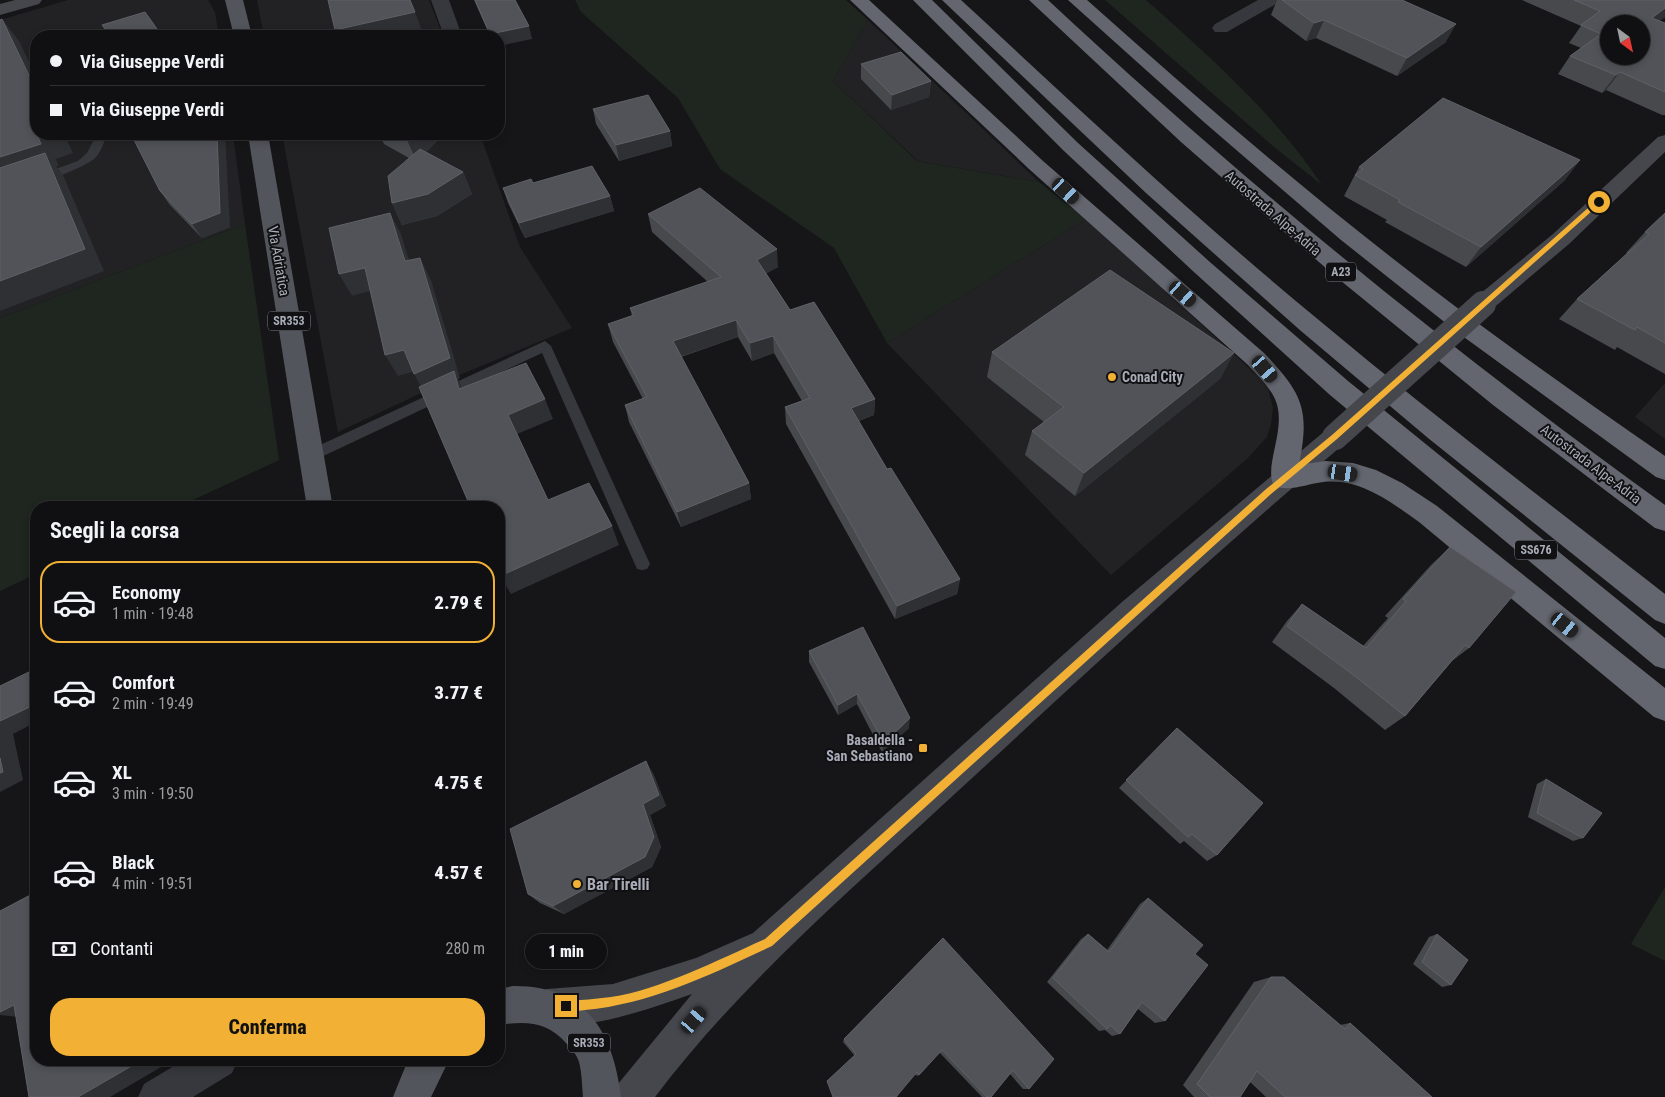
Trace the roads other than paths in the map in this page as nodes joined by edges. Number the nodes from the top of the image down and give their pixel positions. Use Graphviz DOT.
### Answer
graph roads {
  1 [pos="33,0"];
  2 [pos="234,0"];
  3 [pos="440,0"];
  4 [pos="859,0"];
  5 [pos="922,0"];
  6 [pos="951,0"];
  7 [pos="1038,0"];
  8 [pos="1077,0"];
  9 [pos="1270,0"];
  10 [pos="0,10"];
  11 [pos="1221,28"];
  12 [pos="242,30"];
  13 [pos="451,30"];
  14 [pos="99,140"];
  15 [pos="259,140"];
  16 [pos="1665,141"];
  17 [pos="28,182"];
  18 [pos="312,455"];
  19 [pos="1665,470"];
  20 [pos="1283,479"];
  21 [pos="319,501"];
  22 [pos="1665,520"];
  23 [pos="642,564"];
  24 [pos="1665,611"];
  25 [pos="1665,656"];
  26 [pos="1665,707"];
  27 [pos="768,942"];
  28 [pos="505,1005"];
  29 [pos="547,1007"];
  30 [pos="209,1066"];
  31 [pos="403,1066"];
  32 [pos="426,1066"];
  33 [pos="157,1097"];
  34 [pos="406,1097"];
  35 [pos="412,1097"];
  36 [pos="602,1097"];
  37 [pos="631,1097"];
  1 -- 10 [label="main road"];
  2 -- 12 [label="main road"];
  3 -- 13 [label="street"];
  4 -- 20 [label="highway"];
  5 -- 25 [label="highway, SS676"];
  6 -- 24 [label="highway, SS676"];
  7 -- 22 [label="highway, Autostrada Alpe-Adria / A23"];
  8 -- 19 [label="highway, A23"];
  9 -- 11 [label="street"];
  14 -- 17 [label="lane"];
  15 -- 18 [label="main road, Via Adriatica / SR353"];
  16 -- 20 [label="main road, bridge"];
  18 -- 21 [label="main road, Via Adriatica / SR353"];
  18 -- 23 [label="lane"];
  20 -- 26 [label="highway"];
  20 -- 27 [label="main road"];
  27 -- 29 [label="main road"];
  27 -- 37 [label="main road"];
  28 -- 29 [label="main road, SR353"];
  29 -- 36 [label="main road, SR353"];
  30 -- 33 [label="street"];
  31 -- 34 [label="main road"];
  32 -- 35 [label="main road"];
}
